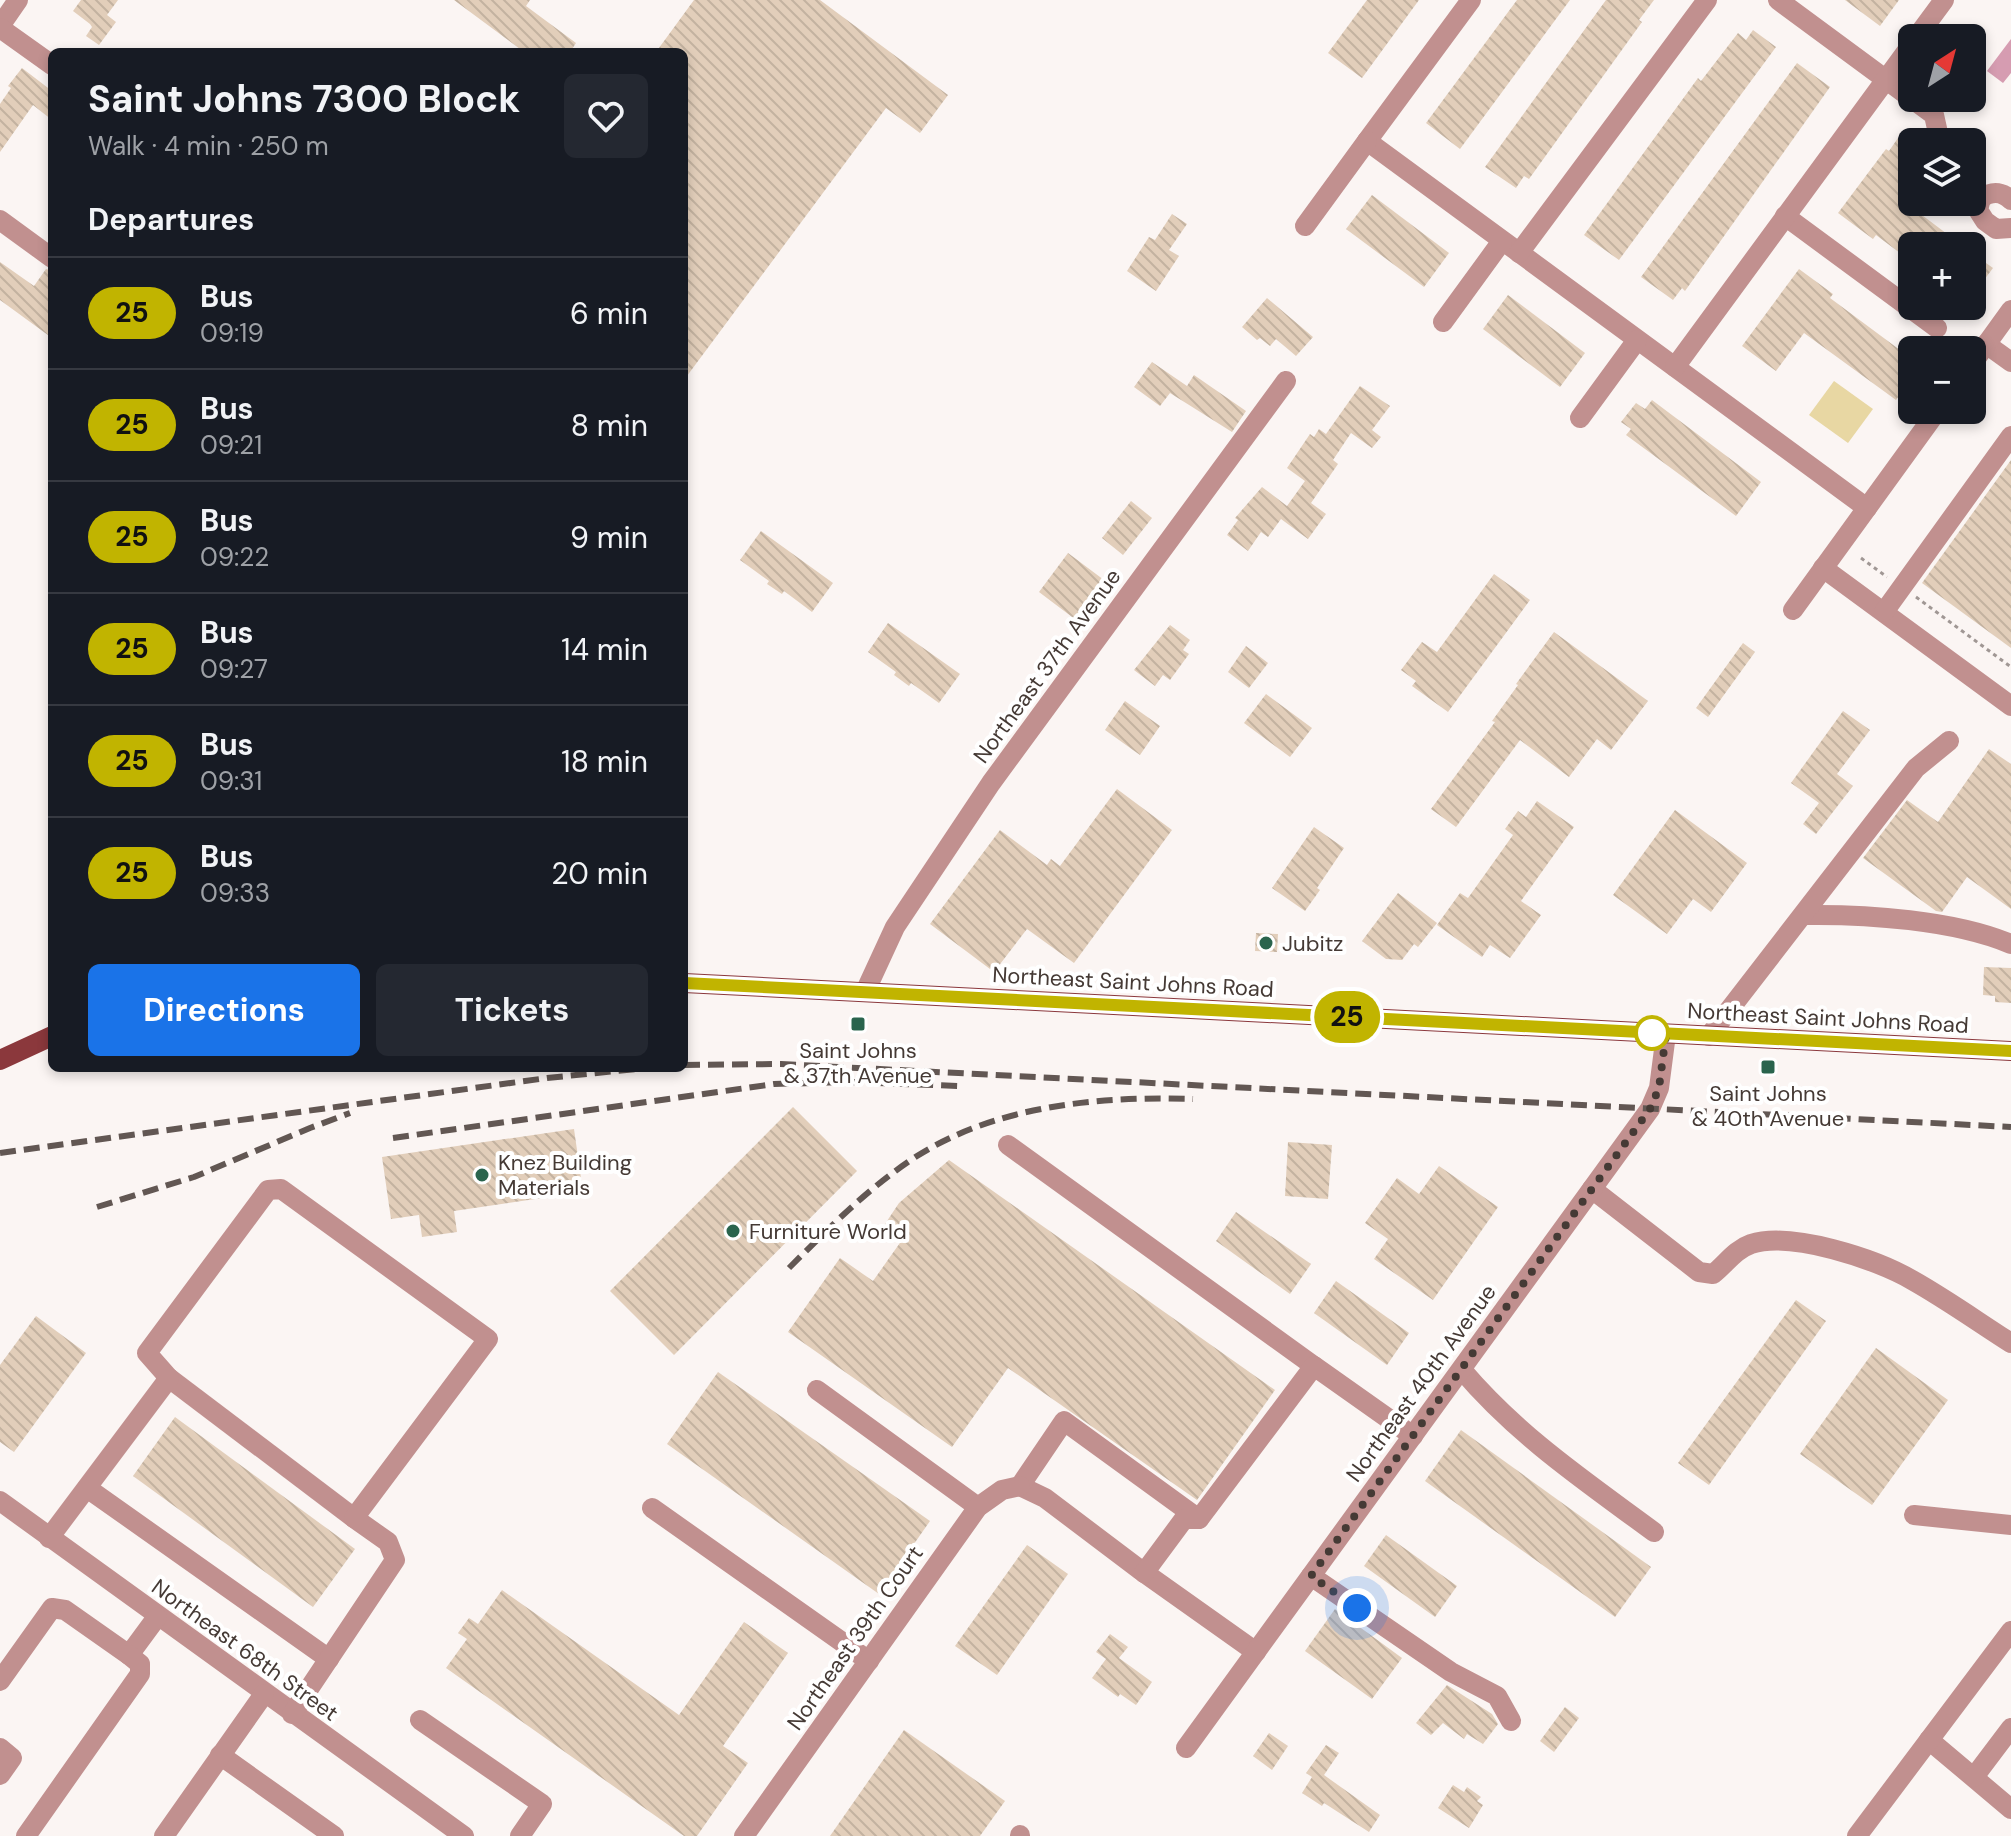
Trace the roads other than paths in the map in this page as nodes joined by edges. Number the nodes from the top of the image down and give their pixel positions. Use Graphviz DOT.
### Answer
graph roads {
  1 [pos="18,0"];
  2 [pos="1471,0"];
  3 [pos="1707,0"];
  4 [pos="1778,0"];
  5 [pos="1944,0"];
  6 [pos="1926,24"];
  7 [pos="0,27"];
  8 [pos="48,62"];
  9 [pos="1898,63"];
  10 [pos="1885,80"];
  11 [pos="1937,128"];
  12 [pos="1367,141"];
  13 [pos="1986,194"];
  14 [pos="2011,200"];
  15 [pos="1785,216"];
  16 [pos="1982,216"];
  17 [pos="0,220"];
  18 [pos="1305,226"];
  19 [pos="2011,228"];
  20 [pos="1511,247"];
  21 [pos="48,255"];
  22 [pos="2011,310"];
  23 [pos="1443,322"];
  24 [pos="1937,328"];
  25 [pos="1637,340"];
  26 [pos="1986,344"];
  27 [pos="2011,362"];
  28 [pos="1675,367"];
  29 [pos="1286,381"];
  30 [pos="1580,418"];
  31 [pos="1928,424"];
  32 [pos="2011,436"];
  33 [pos="1867,508"];
  34 [pos="1823,568"];
  35 [pos="1793,610"];
  36 [pos="1884,612"];
  37 [pos="2011,706"];
  38 [pos="1949,741"];
  39 [pos="1804,915"];
  40 [pos="2011,944"];
  41 [pos="688,983"];
  42 [pos="865,992"];
  43 [pos="1666,1034"];
  44 [pos="1709,1036"];
  45 [pos="48,1038"];
  46 [pos="2011,1051"];
  47 [pos="0,1060"];
  48 [pos="1008,1145"];
  49 [pos="1592,1189"];
  50 [pos="2011,1343"];
  51 [pos="1314,1366"];
  52 [pos="1462,1370"];
  53 [pos="169,1378"];
  54 [pos="817,1390"];
  55 [pos="1413,1436"];
  56 [pos="1020,1486"];
  57 [pos="87,1488"];
  58 [pos="0,1501"];
  59 [pos="978,1507"];
  60 [pos="652,1508"];
  61 [pos="1914,1515"];
  62 [pos="354,1518"];
  63 [pos="1199,1519"];
  64 [pos="2011,1525"];
  65 [pos="1654,1532"];
  66 [pos="49,1538"];
  67 [pos="1144,1573"];
  68 [pos="1311,1576"];
  69 [pos="157,1617"];
  70 [pos="2011,1631"];
  71 [pos="1256,1652"];
  72 [pos="129,1655"];
  73 [pos="329,1659"];
  74 [pos="869,1661"];
  75 [pos="0,1681"];
  76 [pos="264,1694"];
  77 [pos="292,1714"];
  78 [pos="420,1720"];
  79 [pos="1511,1721"];
  80 [pos="2011,1728"];
  81 [pos="1929,1740"];
  82 [pos="0,1748"];
  83 [pos="1186,1748"];
  84 [pos="220,1755"];
  85 [pos="0,1775"];
  86 [pos="1974,1777"];
  87 [pos="2011,1809"];
  88 [pos="458,1834"];
  89 [pos="26,1836"];
  90 [pos="164,1836"];
  91 [pos="334,1836"];
  92 [pos="520,1836"];
  93 [pos="744,1836"];
  94 [pos="1857,1836"];
  1 -- 7 [label="street"];
  2 -- 12 [label="street"];
  3 -- 20 [label="street"];
  4 -- 10 [label="street"];
  5 -- 6 [label="street"];
  7 -- 8 [label="street"];
  9 -- 10 [label="street"];
  10 -- 11 [label="street"];
  10 -- 15 [label="street"];
  12 -- 18 [label="street"];
  12 -- 20 [label="street"];
  13 -- 14 [label="street"];
  15 -- 24 [label="street"];
  15 -- 28 [label="street"];
  16 -- 19 [label="street"];
  17 -- 21 [label="street"];
  20 -- 23 [label="street"];
  20 -- 25 [label="street"];
  22 -- 26 [label="street"];
  25 -- 28 [label="street"];
  25 -- 30 [label="street"];
  26 -- 27 [label="street"];
  28 -- 33 [label="street"];
  29 -- 42 [label="street, Northeast 37th Avenue"];
  31 -- 33 [label="street"];
  32 -- 36 [label="street"];
  33 -- 34 [label="street"];
  34 -- 35 [label="street"];
  34 -- 36 [label="street"];
  36 -- 37 [label="street"];
  38 -- 39 [label="street"];
  39 -- 40 [label="street"];
  39 -- 44 [label="street"];
  41 -- 42 [label="main road, Northeast Saint Johns Road"];
  42 -- 43 [label="main road, Northeast Saint Johns Road"];
  43 -- 44 [label="main road, Northeast Saint Johns Road"];
  43 -- 49 [label="street, Northeast 40th Avenue"];
  44 -- 46 [label="main road, Northeast Saint Johns Road"];
  45 -- 47 [label="main road"];
  48 -- 51 [label="street"];
  49 -- 50 [label="street"];
  49 -- 52 [label="street, Northeast 40th Avenue"];
  51 -- 55 [label="street"];
  51 -- 63 [label="street"];
  52 -- 55 [label="street, Northeast 40th Avenue"];
  52 -- 65 [label="street"];
  53 -- 57 [label="street"];
  53 -- 62 [label="street"];
  53 -- 62 [label="street"];
  54 -- 59 [label="street"];
  55 -- 68 [label="street, Northeast 40th Avenue"];
  56 -- 59 [label="street, Northeast 39th Court"];
  56 -- 63 [label="street"];
  56 -- 67 [label="street"];
  57 -- 66 [label="street"];
  57 -- 73 [label="street"];
  58 -- 66 [label="street, Northeast 68th Street"];
  59 -- 74 [label="street, Northeast 39th Court"];
  60 -- 74 [label="street"];
  61 -- 64 [label="street"];
  62 -- 73 [label="street"];
  63 -- 67 [label="street"];
  66 -- 69 [label="street, Northeast 68th Street"];
  67 -- 71 [label="street"];
  68 -- 71 [label="street, Northeast 40th Avenue"];
  68 -- 79 [label="street"];
  69 -- 72 [label="street"];
  69 -- 76 [label="street, Northeast 68th Street"];
  70 -- 81 [label="street"];
  71 -- 83 [label="street, Northeast 40th Avenue"];
  72 -- 75 [label="street"];
  72 -- 89 [label="street"];
  73 -- 77 [label="street"];
  74 -- 93 [label="street, Northeast 39th Court"];
  76 -- 77 [label="street, Northeast 68th Street"];
  76 -- 84 [label="street"];
  77 -- 88 [label="street, Northeast 68th Street"];
  78 -- 92 [label="street"];
  80 -- 86 [label="street"];
  81 -- 86 [label="street"];
  81 -- 94 [label="street"];
  82 -- 85 [label="street"];
  84 -- 90 [label="street"];
  84 -- 91 [label="street"];
  86 -- 87 [label="street"];
}
